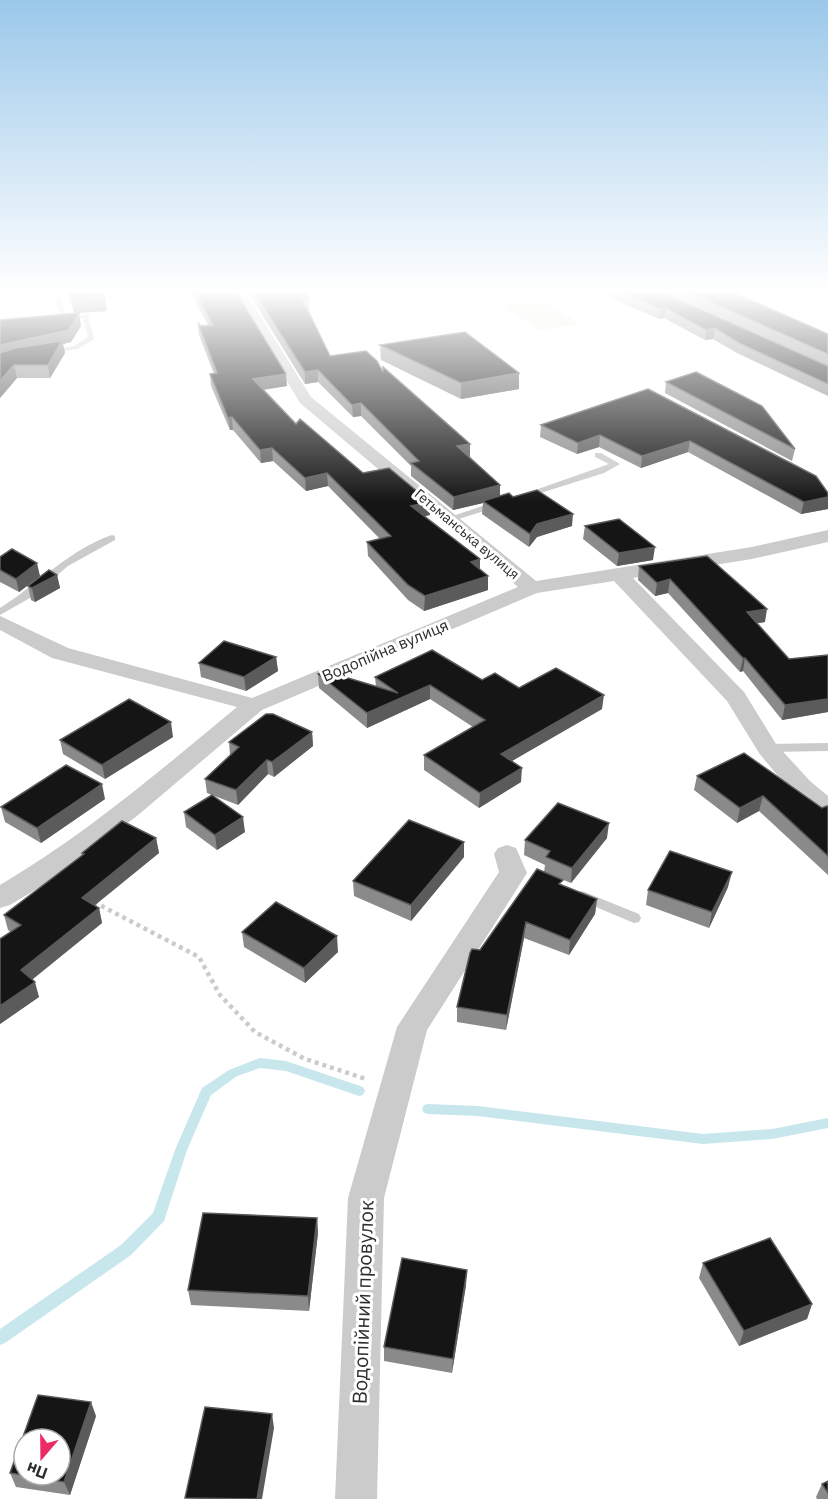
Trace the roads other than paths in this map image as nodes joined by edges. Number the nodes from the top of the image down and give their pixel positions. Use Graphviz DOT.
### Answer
graph roads {
  1 [pos="282,362"];
  2 [pos="598,455"];
  3 [pos="514,498"];
  4 [pos="504,502"];
  5 [pos="449,519"];
  6 [pos="828,536"];
  7 [pos="112,538"];
  8 [pos="619,575"];
  9 [pos="532,588"];
  10 [pos="0,612"];
  11 [pos="0,622"];
  12 [pos="254,705"];
  13 [pos="828,747"];
  14 [pos="767,748"];
  15 [pos="828,808"];
  16 [pos="517,867"];
  17 [pos="572,892"];
  18 [pos="0,897"];
  19 [pos="634,918"];
  20 [pos="356,1499"];
  1 -- 5 [label="street, Гетьманська вулиця"];
  2 -- 3 [label="lane"];
  4 -- 5 [label="lane"];
  5 -- 9 [label="street, Гетьманська вулиця"];
  6 -- 8 [label="street, Водопійна вулиця"];
  7 -- 10 [label="lane"];
  8 -- 9 [label="street, Водопійна вулиця"];
  8 -- 14 [label="street"];
  9 -- 12 [label="street, Водопійна вулиця"];
  11 -- 12 [label="street"];
  12 -- 18 [label="street, Водопійна вулиця"];
  13 -- 14 [label="lane"];
  14 -- 15 [label="street"];
  16 -- 20 [label="street, Водопійний провулок"];
  17 -- 19 [label="lane"];
}
